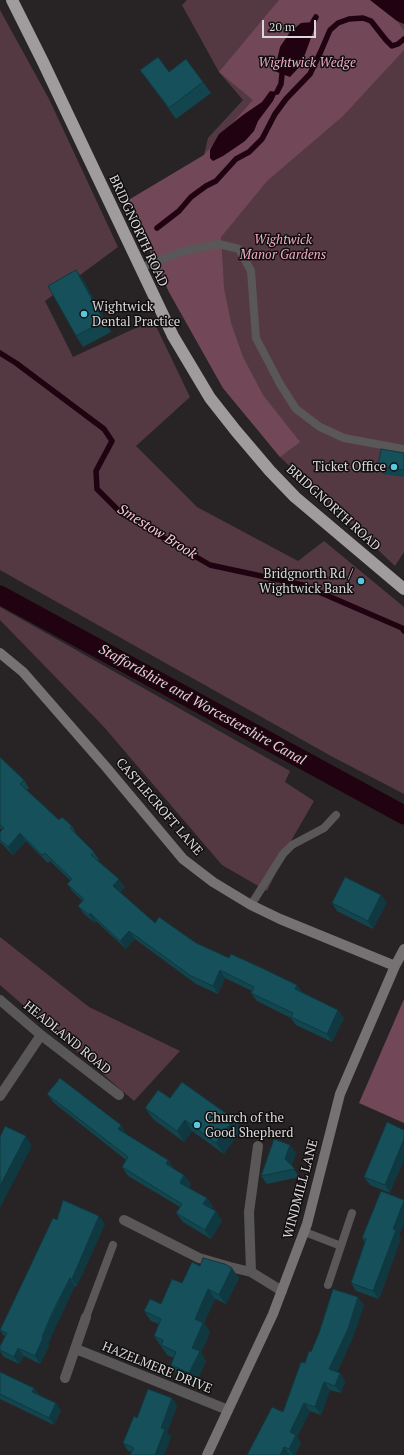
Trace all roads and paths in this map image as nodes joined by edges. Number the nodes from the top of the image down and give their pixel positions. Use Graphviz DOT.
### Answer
graph roads {
  1 [pos="12,0"];
  2 [pos="140,268"];
  3 [pos="404,450"];
  4 [pos="404,589"];
  5 [pos="0,653"];
  6 [pos="336,815"];
  7 [pos="251,905"];
  8 [pos="404,949"];
  9 [pos="395,966"];
  10 [pos="0,1000"];
  11 [pos="41,1036"];
  12 [pos="119,1095"];
  13 [pos="0,1096"];
  14 [pos="258,1146"];
  15 [pos="352,1213"];
  16 [pos="124,1220"];
  17 [pos="304,1232"];
  18 [pos="113,1245"];
  19 [pos="341,1246"];
  20 [pos="251,1272"];
  21 [pos="328,1285"];
  22 [pos="282,1291"];
  23 [pos="86,1317"];
  24 [pos="76,1349"];
  25 [pos="66,1378"];
  26 [pos="228,1410"];
  27 [pos="207,1455"];
  1 -- 2 [label="highway, BRIDGNORTH ROAD"];
  2 -- 3 [label="lane"];
  2 -- 4 [label="highway, BRIDGNORTH ROAD"];
  5 -- 7 [label="street, CASTLECROFT LANE"];
  6 -- 7 [label="lane"];
  7 -- 9 [label="street, CASTLECROFT LANE"];
  8 -- 9 [label="street, WINDMILL LANE"];
  9 -- 17 [label="street, WINDMILL LANE"];
  10 -- 11 [label="street, HEADLAND ROAD"];
  11 -- 12 [label="street, HEADLAND ROAD"];
  11 -- 13 [label="street"];
  14 -- 20 [label="street"];
  15 -- 19 [label="lane"];
  16 -- 20 [label="street"];
  17 -- 19 [label="lane"];
  17 -- 22 [label="street, WINDMILL LANE"];
  18 -- 23 [label="lane"];
  19 -- 21 [label="lane"];
  20 -- 22 [label="street"];
  22 -- 26 [label="street, WINDMILL LANE"];
  23 -- 24 [label="street"];
  24 -- 25 [label="street"];
  24 -- 26 [label="street, HAZELMERE DRIVE"];
  26 -- 27 [label="street, WINDMILL LANE"];
}
